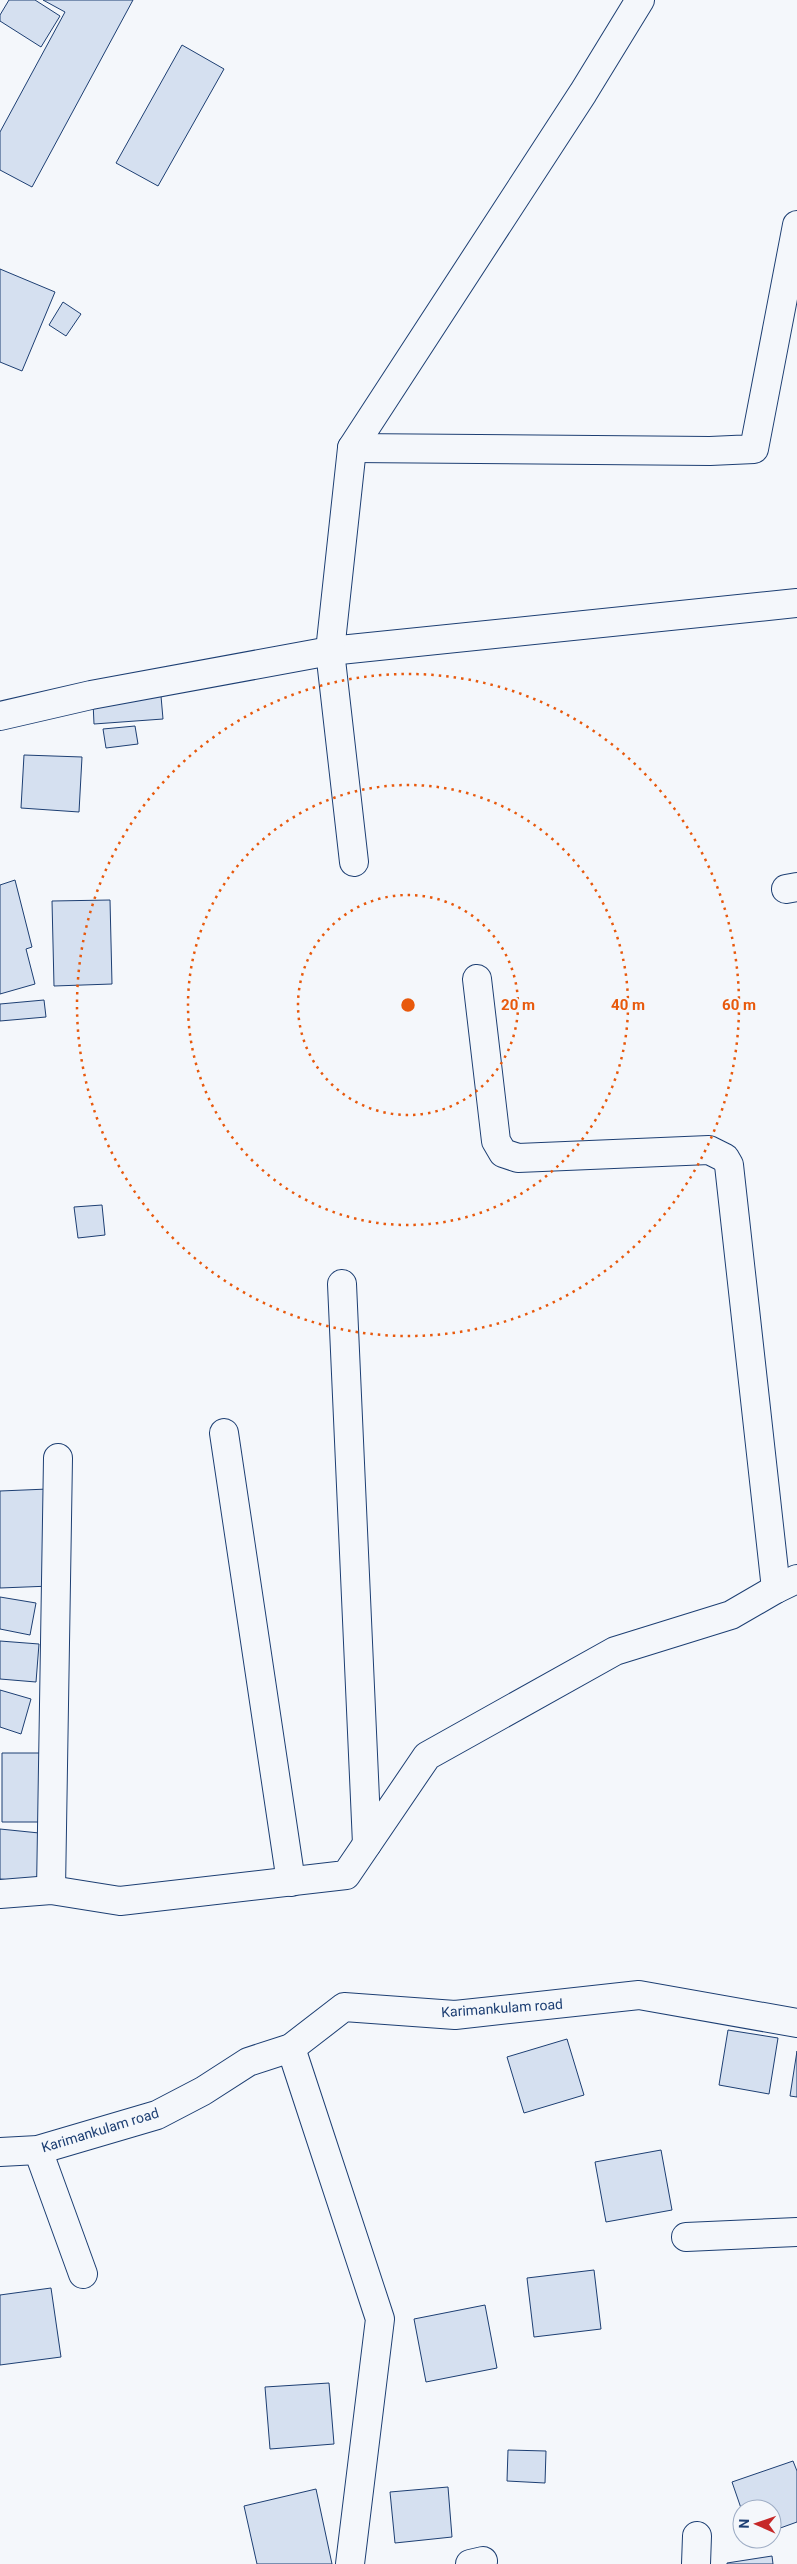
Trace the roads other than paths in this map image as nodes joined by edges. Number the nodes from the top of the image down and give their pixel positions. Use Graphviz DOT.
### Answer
graph roads {
  1 [pos="640,0"];
  2 [pos="797,225"];
  3 [pos="352,448"];
  4 [pos="797,603"];
  5 [pos="330,651"];
  6 [pos="0,716"];
  7 [pos="354,862"];
  8 [pos="477,979"];
  9 [pos="342,1284"];
  10 [pos="224,1433"];
  11 [pos="58,1458"];
  12 [pos="786,1584"];
  13 [pos="367,1844"];
  14 [pos="291,1882"];
  15 [pos="51,1890"];
  16 [pos="0,1894"];
  17 [pos="797,2023"];
  18 [pos="291,2048"];
  19 [pos="38,2150"];
  20 [pos="0,2152"];
  21 [pos="797,2232"];
  22 [pos="686,2236"];
  23 [pos="83,2274"];
  24 [pos="697,2536"];
  25 [pos="350,2564"];
  26 [pos="696,2564"];
  1 -- 3 [label="street"];
  2 -- 3 [label="street"];
  3 -- 5 [label="street"];
  4 -- 5 [label="street"];
  5 -- 6 [label="street"];
  5 -- 7 [label="street"];
  8 -- 12 [label="street"];
  9 -- 13 [label="street"];
  10 -- 14 [label="street"];
  11 -- 15 [label="street"];
  12 -- 13 [label="street"];
  13 -- 14 [label="street"];
  14 -- 15 [label="street"];
  15 -- 16 [label="street"];
  17 -- 18 [label="street, Karimankulam road"];
  18 -- 19 [label="street, Karimankulam road"];
  18 -- 25 [label="street"];
  19 -- 20 [label="street, Karimankulam road"];
  19 -- 23 [label="street"];
  21 -- 22 [label="street"];
  24 -- 26 [label="street"];
}
